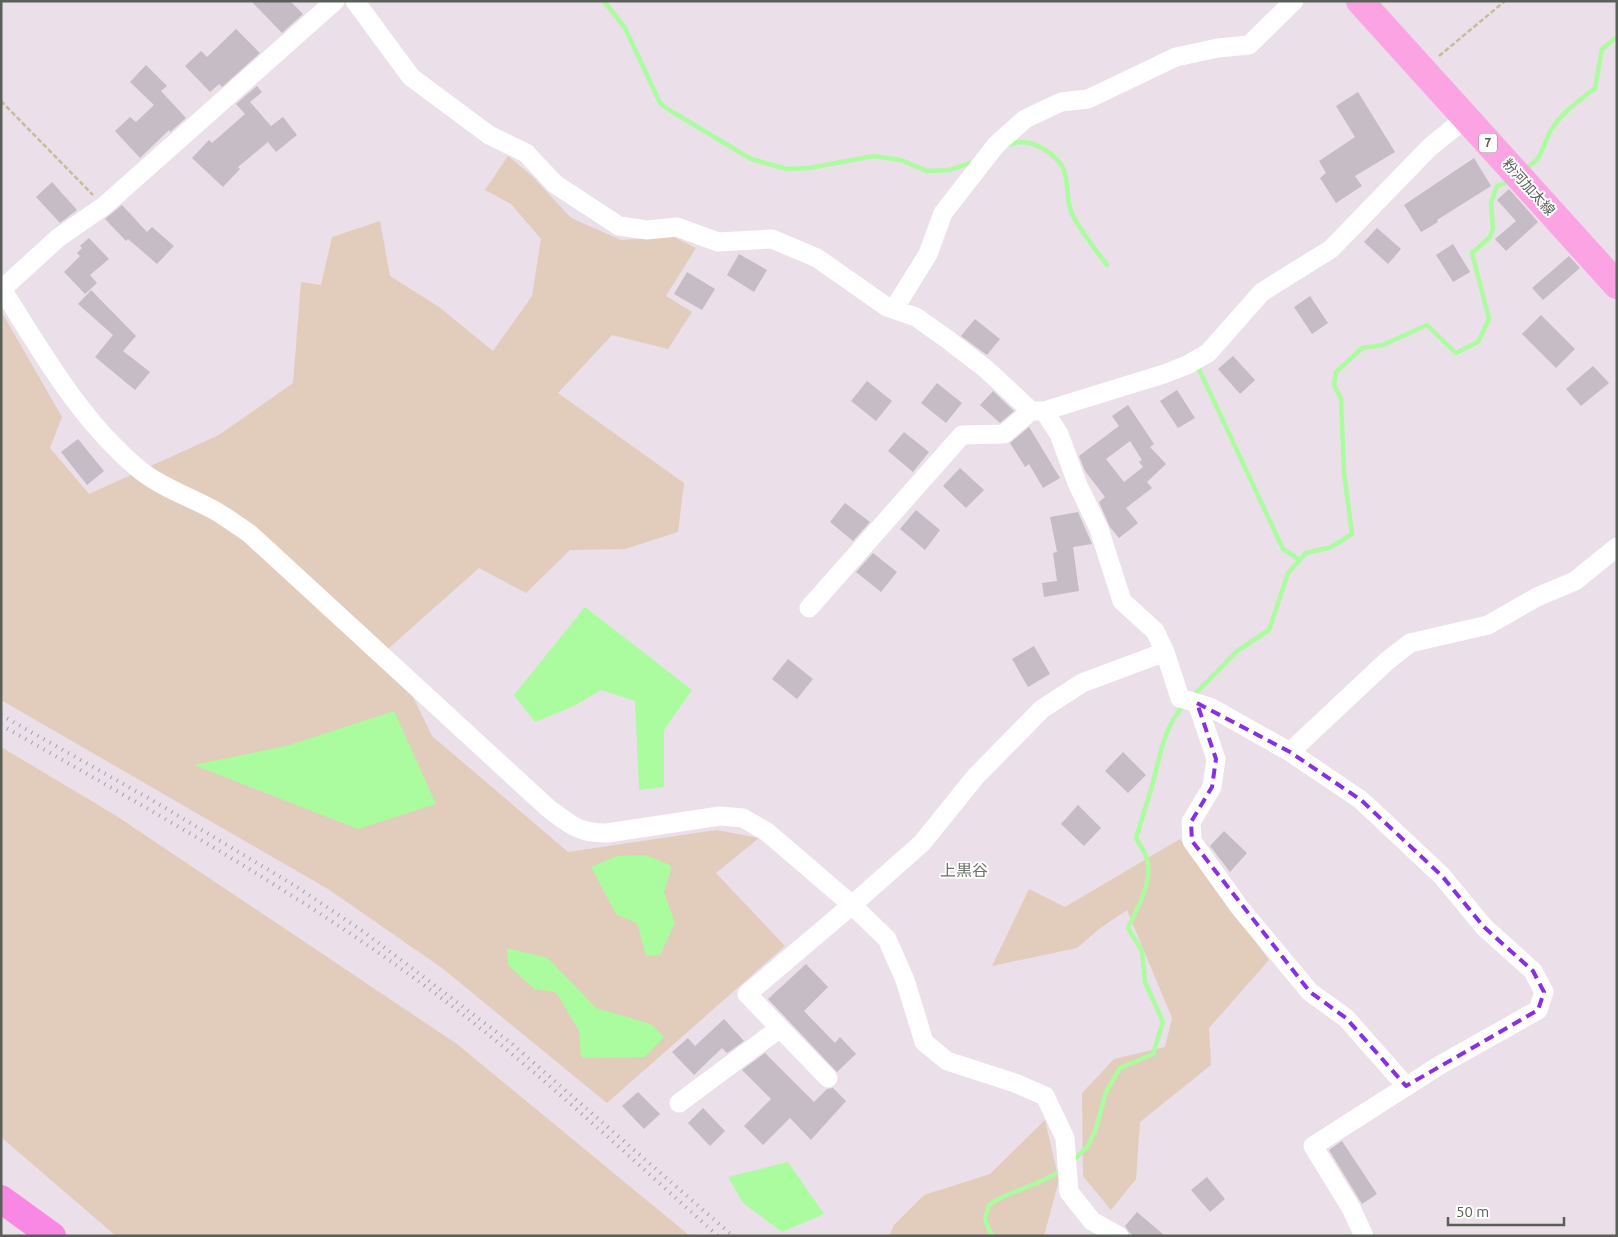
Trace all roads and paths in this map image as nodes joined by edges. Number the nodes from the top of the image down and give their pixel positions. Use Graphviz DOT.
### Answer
graph roads {
  1 [pos="335,1"];
  2 [pos="355,1"];
  3 [pos="1294,1"];
  4 [pos="1360,1"];
  5 [pos="1505,1"];
  6 [pos="1422,70"];
  7 [pos="1,101"];
  8 [pos="1466,118"];
  9 [pos="104,206"];
  10 [pos="1617,285"];
  11 [pos="2,290"];
  12 [pos="894,309"];
  13 [pos="1038,411"];
  14 [pos="1615,552"];
  15 [pos="809,608"];
  16 [pos="1165,652"];
  17 [pos="1197,703"];
  18 [pos="1290,752"];
  19 [pos="852,905"];
  20 [pos="780,1028"];
  21 [pos="828,1078"];
  22 [pos="1406,1086"];
  23 [pos="679,1103"];
  24 [pos="1,1199"];
  25 [pos="52,1236"];
  26 [pos="1119,1236"];
  27 [pos="1364,1236"];
  1 -- 9 [label="street"];
  2 -- 12 [label="street"];
  3 -- 12 [label="street"];
  4 -- 6 [label="main road, 粉河加太線 / 7"];
  5 -- 6 [label="path"];
  6 -- 8 [label="main road, 粉河加太線 / 7"];
  7 -- 9 [label="path"];
  8 -- 10 [label="main road, 粉河加太線 / 7"];
  8 -- 13 [label="street"];
  9 -- 11 [label="street"];
  11 -- 19 [label="street"];
  12 -- 13 [label="street"];
  13 -- 15 [label="street"];
  13 -- 16 [label="street"];
  14 -- 18 [label="street"];
  16 -- 17 [label="street"];
  16 -- 19 [label="street"];
  17 -- 18 [label="street"];
  17 -- 22 [label="street"];
  18 -- 22 [label="street"];
  19 -- 20 [label="street"];
  19 -- 26 [label="street"];
  20 -- 21 [label="street"];
  20 -- 23 [label="street"];
  22 -- 27 [label="street"];
  24 -- 25 [label="highway"];
}
